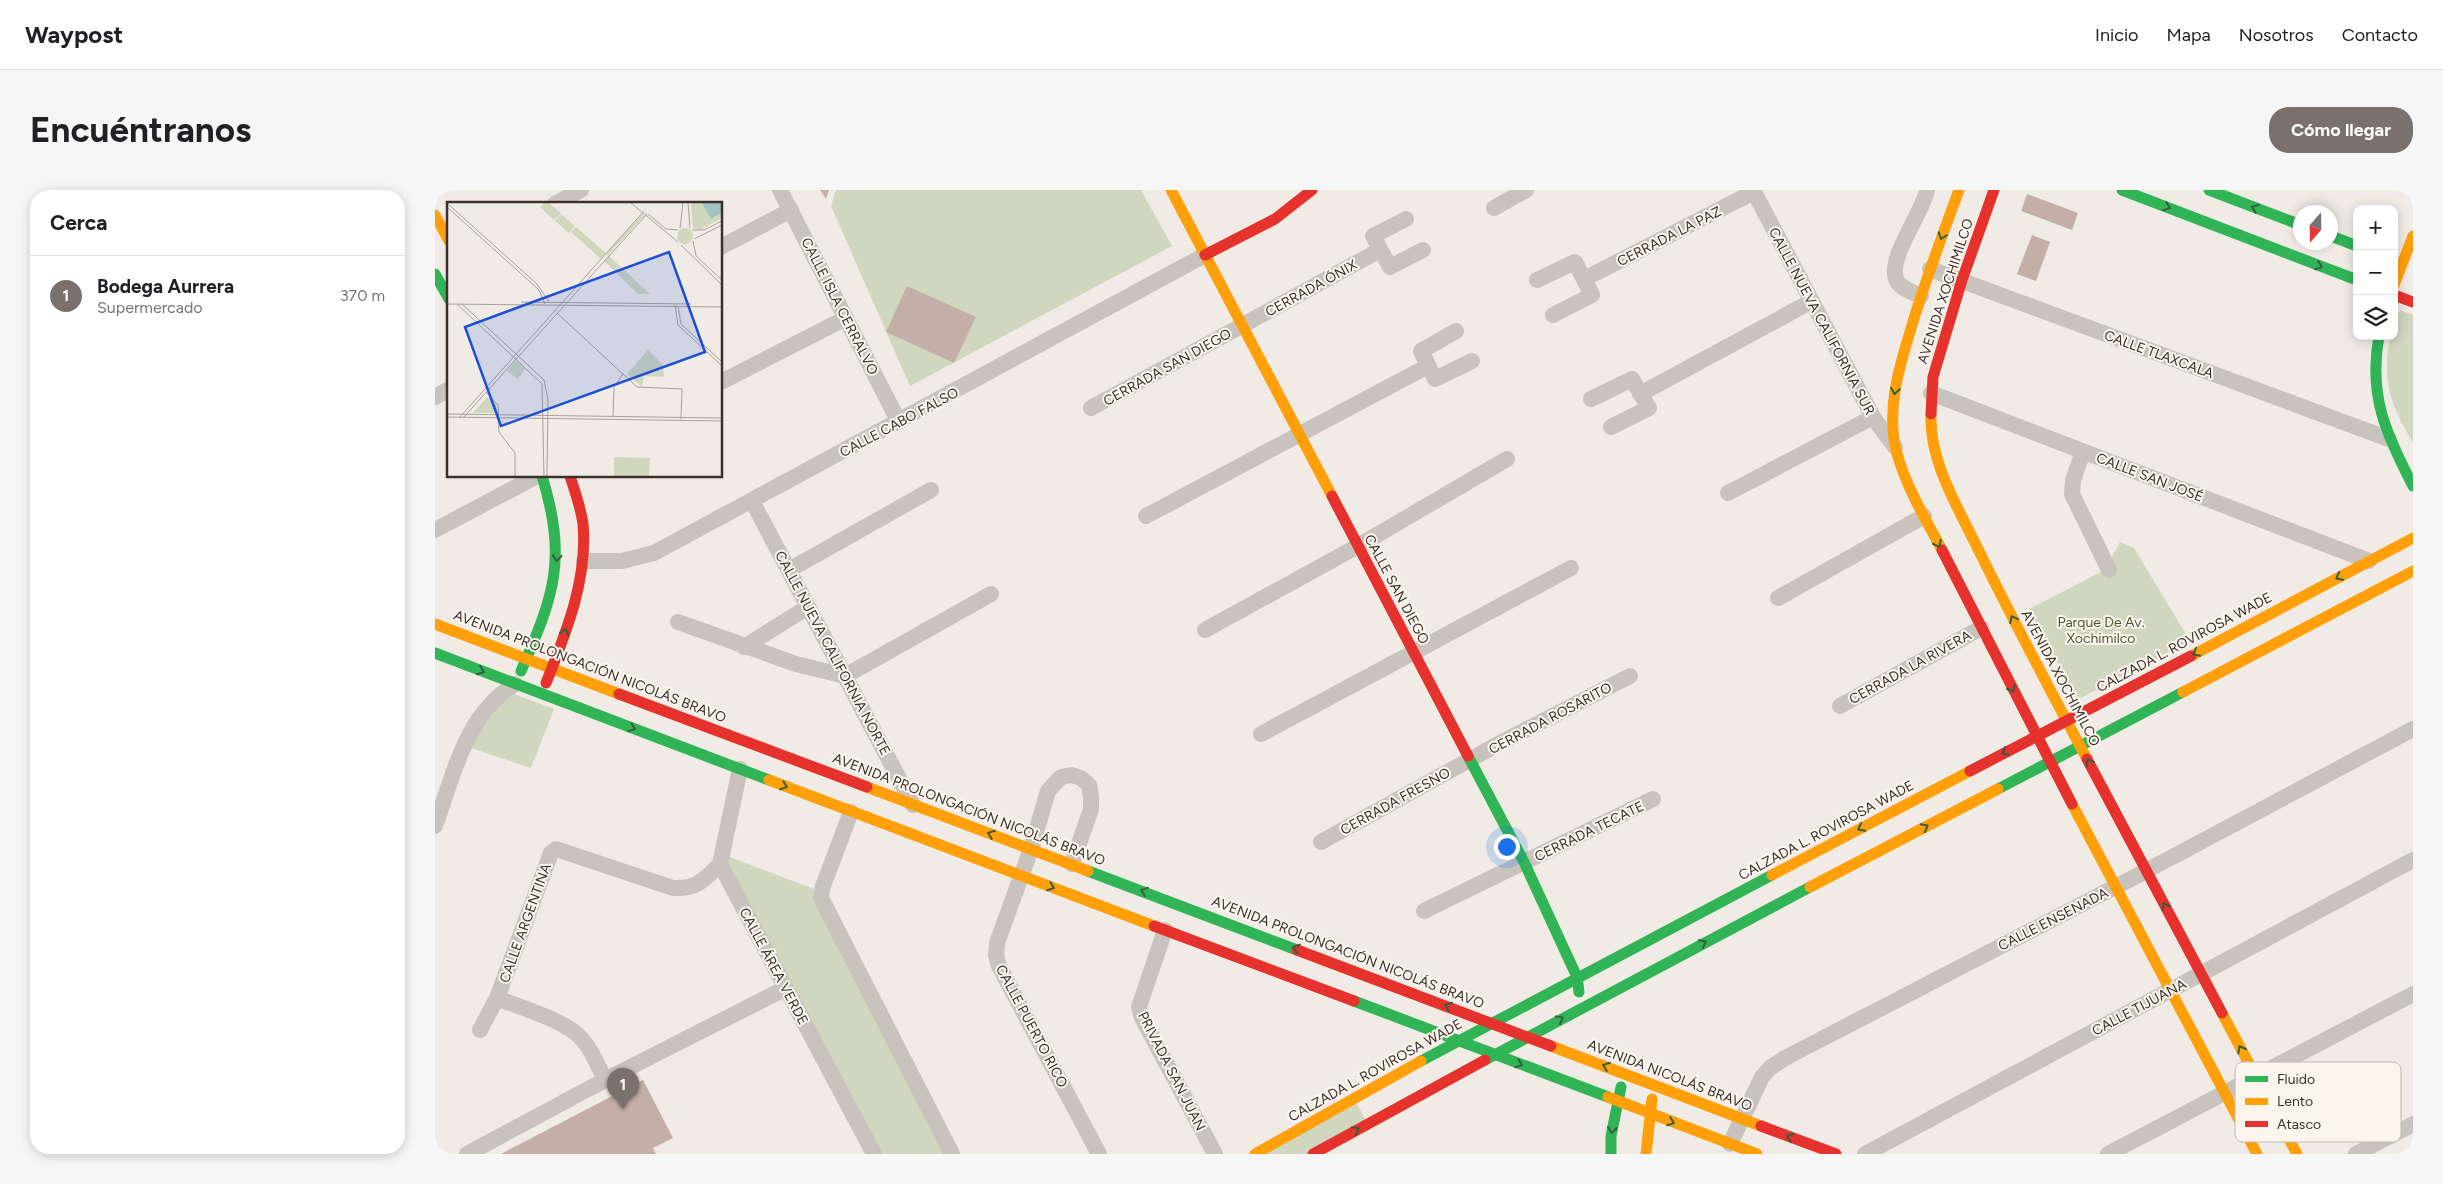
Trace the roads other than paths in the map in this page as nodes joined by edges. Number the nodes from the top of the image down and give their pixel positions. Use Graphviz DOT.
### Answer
graph roads {
  1 [pos="581,190"];
  2 [pos="780,190"];
  3 [pos="1171,190"];
  4 [pos="1311,190"];
  5 [pos="1526,190"];
  6 [pos="1927,190"];
  7 [pos="1959,190"];
  8 [pos="1994,190"];
  9 [pos="2122,190"];
  10 [pos="2209,190"];
  11 [pos="1753,191"];
  12 [pos="559,202"];
  13 [pos="1494,208"];
  14 [pos="791,210"];
  15 [pos="435,215"];
  16 [pos="1406,219"];
  17 [pos="2293,222"];
  18 [pos="2413,236"];
  19 [pos="447,237"];
  20 [pos="2338,239"];
  21 [pos="2353,244"];
  22 [pos="723,246"];
  23 [pos="1380,250"];
  24 [pos="1423,250"];
  25 [pos="1205,255"];
  26 [pos="2398,262"];
  27 [pos="2413,268"];
  28 [pos="1930,269"];
  29 [pos="435,274"];
  30 [pos="2353,278"];
  31 [pos="1584,279"];
  32 [pos="1537,280"];
  33 [pos="1962,280"];
  34 [pos="447,296"];
  35 [pos="1921,296"];
  36 [pos="2398,296"];
  37 [pos="1812,301"];
  38 [pos="2413,302"];
  39 [pos="1553,315"];
  40 [pos="846,318"];
  41 [pos="1242,326"];
  42 [pos="1456,331"];
  43 [pos="2378,340"];
  44 [pos="1472,361"];
  45 [pos="1432,372"];
  46 [pos="723,381"];
  47 [pos="447,390"];
  48 [pos="1931,393"];
  49 [pos="1641,394"];
  50 [pos="435,397"];
  51 [pos="1591,399"];
  52 [pos="1091,408"];
  53 [pos="1873,417"];
  54 [pos="899,422"];
  55 [pos="1611,427"];
  56 [pos="1299,435"];
  57 [pos="2389,439"];
  58 [pos="1896,449"];
  59 [pos="2083,452"];
  60 [pos="1507,459"];
  61 [pos="533,478"];
  62 [pos="543,478"];
  63 [pos="570,478"];
  64 [pos="2413,486"];
  65 [pos="931,490"];
  66 [pos="1727,493"];
  67 [pos="752,501"];
  68 [pos="1146,516"];
  69 [pos="1924,516"];
  70 [pos="435,530"];
  71 [pos="2413,538"];
  72 [pos="1358,546"];
  73 [pos="584,561"];
  74 [pos="2369,561"];
  75 [pos="1571,568"];
  76 [pos="789,570"];
  77 [pos="2109,570"];
  78 [pos="2413,571"];
  79 [pos="991,594"];
  80 [pos="1779,598"];
  81 [pos="808,607"];
  82 [pos="678,622"];
  83 [pos="435,624"];
  84 [pos="1981,628"];
  85 [pos="1205,630"];
  86 [pos="745,647"];
  87 [pos="1414,652"];
  88 [pos="435,654"];
  89 [pos="527,658"];
  90 [pos="552,668"];
  91 [pos="845,676"];
  92 [pos="1630,676"];
  93 [pos="515,684"];
  94 [pos="541,694"];
  95 [pos="1840,706"];
  96 [pos="2067,722"];
  97 [pos="2413,729"];
  98 [pos="1261,734"];
  99 [pos="2036,736"];
  100 [pos="2080,746"];
  101 [pos="1470,760"];
  102 [pos="2049,762"];
  103 [pos="740,769"];
  104 [pos="1653,799"];
  105 [pos="913,805"];
  106 [pos="851,812"];
  107 [pos="435,826"];
  108 [pos="1321,842"];
  109 [pos="1031,849"];
  110 [pos="2413,860"];
  111 [pos="1524,862"];
  112 [pos="720,864"];
  113 [pos="1072,864"];
  114 [pos="2146,871"];
  115 [pos="1021,876"];
  116 [pos="2115,887"];
  117 [pos="1424,911"];
  118 [pos="1165,930"];
  119 [pos="2201,974"];
  120 [pos="1577,977"];
  121 [pos="786,988"];
  122 [pos="2170,990"];
  123 [pos="2413,994"];
  124 [pos="497,998"];
  125 [pos="1581,1007"];
  126 [pos="1493,1023"];
  127 [pos="481,1030"];
  128 [pos="1529,1036"];
  129 [pos="1457,1041"];
  130 [pos="1493,1054"];
  131 [pos="2248,1062"];
  132 [pos="2284,1062"];
  133 [pos="1625,1073"];
  134 [pos="605,1080"];
  135 [pos="1654,1084"];
  136 [pos="2235,1088"];
  137 [pos="2224,1093"];
  138 [pos="1617,1101"];
  139 [pos="2235,1113"];
  140 [pos="1650,1114"];
  141 [pos="1741,1118"];
  142 [pos="2413,1124"];
  143 [pos="2401,1130"];
  144 [pos="2251,1142"];
  145 [pos="2291,1142"];
  146 [pos="2379,1142"];
  147 [pos="1729,1144"];
  148 [pos="869,1152"];
  149 [pos="467,1154"];
  150 [pos="952,1154"];
  151 [pos="1099,1154"];
  152 [pos="1215,1154"];
  153 [pos="1255,1154"];
  154 [pos="1313,1154"];
  155 [pos="1611,1154"];
  156 [pos="1646,1154"];
  157 [pos="1757,1154"];
  158 [pos="1836,1154"];
  159 [pos="1865,1154"];
  160 [pos="2108,1154"];
  161 [pos="2257,1154"];
  162 [pos="2297,1154"];
  163 [pos="2356,1154"];
  1 -- 12 [label="street"];
  2 -- 14 [label="street, CALLE ISLA CERRALVO"];
  3 -- 25 [label="main road, CALLE SAN DIEGO"];
  4 -- 25 [label="main road"];
  5 -- 13 [label="street"];
  6 -- 35 [label="street"];
  7 -- 28 [label="main road, AVENIDA XOCHIMILCO, one-way"];
  8 -- 33 [label="main road, AVENIDA XOCHIMILCO"];
  9 -- 30 [label="main road, one-way"];
  17 -- 10 [label="main road, one-way"];
  11 -- 31 [label="street, CERRADA LA PAZ"];
  11 -- 37 [label="street, CALLE NUEVA CALIFORNIA SUR"];
  14 -- 22 [label="street"];
  14 -- 40 [label="street, CALLE ISLA CERRALVO"];
  15 -- 19 [label="main road"];
  16 -- 23 [label="street"];
  18 -- 26 [label="main road"];
  20 -- 21 [label="main road"];
  23 -- 24 [label="street"];
  23 -- 41 [label="street, CERRADA ÓNIX"];
  25 -- 41 [label="main road, CALLE SAN DIEGO"];
  25 -- 54 [label="street, CALLE CABO FALSO"];
  26 -- 27 [label="main road"];
  28 -- 33 [label="street, CALLE TLAXCALA"];
  28 -- 35 [label="main road, AVENIDA XOCHIMILCO"];
  29 -- 34 [label="main road"];
  31 -- 32 [label="street"];
  31 -- 39 [label="street"];
  33 -- 48 [label="main road, AVENIDA XOCHIMILCO"];
  33 -- 57 [label="street, CALLE TLAXCALA"];
  35 -- 58 [label="main road, AVENIDA XOCHIMILCO, one-way"];
  36 -- 38 [label="main road"];
  37 -- 49 [label="street"];
  37 -- 53 [label="street, CALLE NUEVA CALIFORNIA SUR"];
  40 -- 46 [label="street"];
  40 -- 54 [label="street, CALLE ISLA CERRALVO"];
  41 -- 52 [label="street, CERRADA SAN DIEGO"];
  41 -- 56 [label="main road, CALLE SAN DIEGO"];
  42 -- 45 [label="street"];
  43 -- 57 [label="main road"];
  44 -- 45 [label="street"];
  45 -- 56 [label="street"];
  47 -- 50 [label="street"];
  48 -- 59 [label="street, CALLE SAN JOSÉ"];
  96 -- 48 [label="main road, AVENIDA XOCHIMILCO, one-way"];
  49 -- 51 [label="street"];
  49 -- 55 [label="street"];
  53 -- 58 [label="street, CALLE NUEVA CALIFORNIA SUR"];
  53 -- 66 [label="street"];
  54 -- 67 [label="street, CALLE CABO FALSO"];
  56 -- 68 [label="street"];
  56 -- 72 [label="main road, CALLE SAN DIEGO"];
  57 -- 64 [label="main road"];
  58 -- 69 [label="main road, AVENIDA XOCHIMILCO"];
  59 -- 74 [label="street, CALLE SAN JOSÉ"];
  59 -- 77 [label="street"];
  60 -- 72 [label="street"];
  61 -- 70 [label="street"];
  62 -- 89 [label="main road, one-way"];
  63 -- 73 [label="main road"];
  65 -- 76 [label="street"];
  67 -- 73 [label="street, CALLE CABO FALSO"];
  67 -- 76 [label="street, CALLE NUEVA CALIFORNIA NORTE"];
  69 -- 80 [label="street"];
  69 -- 84 [label="main road, AVENIDA XOCHIMILCO, one-way"];
  71 -- 74 [label="main road, CALZADA L. ROVIROSA WADE"];
  72 -- 85 [label="street"];
  72 -- 87 [label="main road, CALLE SAN DIEGO"];
  90 -- 73 [label="main road, one-way"];
  74 -- 96 [label="main road, CALZADA L. ROVIROSA WADE, one-way"];
  75 -- 87 [label="street"];
  76 -- 81 [label="street, CALLE NUEVA CALIFORNIA NORTE"];
  78 -- 100 [label="main road"];
  79 -- 91 [label="street"];
  81 -- 86 [label="street"];
  81 -- 91 [label="street, CALLE NUEVA CALIFORNIA NORTE"];
  82 -- 86 [label="street"];
  83 -- 89 [label="main road, AVENIDA PROLONGACIÓN NICOLÁS BRAVO"];
  84 -- 95 [label="street, CERRADA LA RIVERA"];
  84 -- 99 [label="main road, AVENIDA XOCHIMILCO, one-way"];
  86 -- 91 [label="street"];
  87 -- 98 [label="street"];
  87 -- 101 [label="main road, CALLE SAN DIEGO"];
  88 -- 93 [label="main road, one-way"];
  89 -- 90 [label="main road, AVENIDA PROLONGACIÓN NICOLÁS BRAVO"];
  89 -- 93 [label="main road"];
  90 -- 94 [label="main road"];
  90 -- 105 [label="main road, AVENIDA PROLONGACIÓN NICOLÁS BRAVO"];
  91 -- 105 [label="street, CALLE NUEVA CALIFORNIA NORTE"];
  92 -- 101 [label="street, CERRADA ROSARITO"];
  93 -- 94 [label="main road"];
  93 -- 107 [label="street"];
  94 -- 103 [label="main road, one-way"];
  96 -- 99 [label="main road, CALZADA L. ROVIROSA WADE"];
  96 -- 100 [label="main road, AVENIDA XOCHIMILCO"];
  97 -- 114 [label="street, CALLE ENSENADA"];
  99 -- 102 [label="main road, AVENIDA XOCHIMILCO"];
  99 -- 120 [label="main road, CALZADA L. ROVIROSA WADE, one-way"];
  100 -- 102 [label="main road"];
  114 -- 100 [label="main road, AVENIDA XOCHIMILCO, one-way"];
  101 -- 108 [label="street, CERRADA FRESNO"];
  101 -- 111 [label="main road, CALLE SAN DIEGO"];
  102 -- 116 [label="main road, AVENIDA XOCHIMILCO"];
  125 -- 102 [label="main road, one-way"];
  103 -- 106 [label="main road, one-way"];
  103 -- 112 [label="street"];
  104 -- 111 [label="street, CERRADA TECATE"];
  109 -- 105 [label="main road, AVENIDA PROLONGACIÓN NICOLÁS BRAVO, one-way"];
  106 -- 115 [label="main road"];
  106 -- 150 [label="street"];
  109 -- 113 [label="main road, AVENIDA PROLONGACIÓN NICOLÁS BRAVO"];
  109 -- 113 [label="street, CALLE PUERTO RICO"];
  109 -- 115 [label="street, CALLE PUERTO RICO"];
  110 -- 119 [label="street, CALLE TIJUANA"];
  111 -- 117 [label="street, CERRADA TECATE"];
  111 -- 120 [label="main road, CALLE SAN DIEGO"];
  112 -- 121 [label="street, CALLE ÁREA VERDE"];
  112 -- 124 [label="street, CALLE ARGENTINA"];
  126 -- 113 [label="main road, AVENIDA PROLONGACIÓN NICOLÁS BRAVO, one-way"];
  114 -- 116 [label="street, CALLE ENSENADA"];
  119 -- 114 [label="main road, AVENIDA XOCHIMILCO, one-way"];
  115 -- 118 [label="main road, one-way"];
  115 -- 151 [label="street, CALLE PUERTO RICO"];
  116 -- 122 [label="main road, AVENIDA XOCHIMILCO"];
  116 -- 141 [label="street, CALLE ENSENADA"];
  118 -- 129 [label="main road"];
  118 -- 152 [label="street, PRIVADA SAN JUAN"];
  119 -- 122 [label="street, CALLE TIJUANA"];
  131 -- 119 [label="main road, AVENIDA XOCHIMILCO, one-way"];
  120 -- 125 [label="main road, CALLE SAN DIEGO"];
  120 -- 126 [label="main road, CALZADA L. ROVIROSA WADE"];
  121 -- 134 [label="street"];
  121 -- 148 [label="street, CALLE ÁREA VERDE"];
  122 -- 137 [label="main road, AVENIDA XOCHIMILCO"];
  122 -- 159 [label="street, CALLE TIJUANA"];
  123 -- 132 [label="street"];
  124 -- 127 [label="street, CALLE ARGENTINA"];
  124 -- 134 [label="street, CALLE ARGENTINA"];
  128 -- 125 [label="main road, one-way"];
  126 -- 128 [label="main road, AVENIDA NICOLÁS BRAVO"];
  126 -- 129 [label="main road, CALZADA L. ROVIROSA WADE"];
  128 -- 130 [label="main road"];
  133 -- 128 [label="main road, AVENIDA NICOLÁS BRAVO, one-way"];
  129 -- 130 [label="main road"];
  129 -- 153 [label="main road, CALZADA L. ROVIROSA WADE"];
  130 -- 138 [label="main road, one-way"];
  154 -- 130 [label="main road, one-way"];
  133 -- 135 [label="main road, AVENIDA NICOLÁS BRAVO"];
  133 -- 138 [label="main road"];
  134 -- 149 [label="street"];
  135 -- 140 [label="main road"];
  135 -- 141 [label="main road, AVENIDA NICOLÁS BRAVO"];
  136 -- 137 [label="street"];
  137 -- 139 [label="main road, AVENIDA XOCHIMILCO"];
  137 -- 160 [label="street"];
  138 -- 140 [label="main road"];
  138 -- 155 [label="main road, one-way"];
  140 -- 147 [label="main road, one-way"];
  140 -- 156 [label="main road"];
  141 -- 147 [label="street, CALLE ENSENADA"];
  158 -- 141 [label="main road, AVENIDA NICOLÁS BRAVO, one-way"];
  142 -- 143 [label="street"];
  144 -- 161 [label="main road, AVENIDA XOCHIMILCO"];
  145 -- 162 [label="main road, AVENIDA XOCHIMILCO"];
  146 -- 163 [label="street"];
  147 -- 157 [label="main road"];
}
